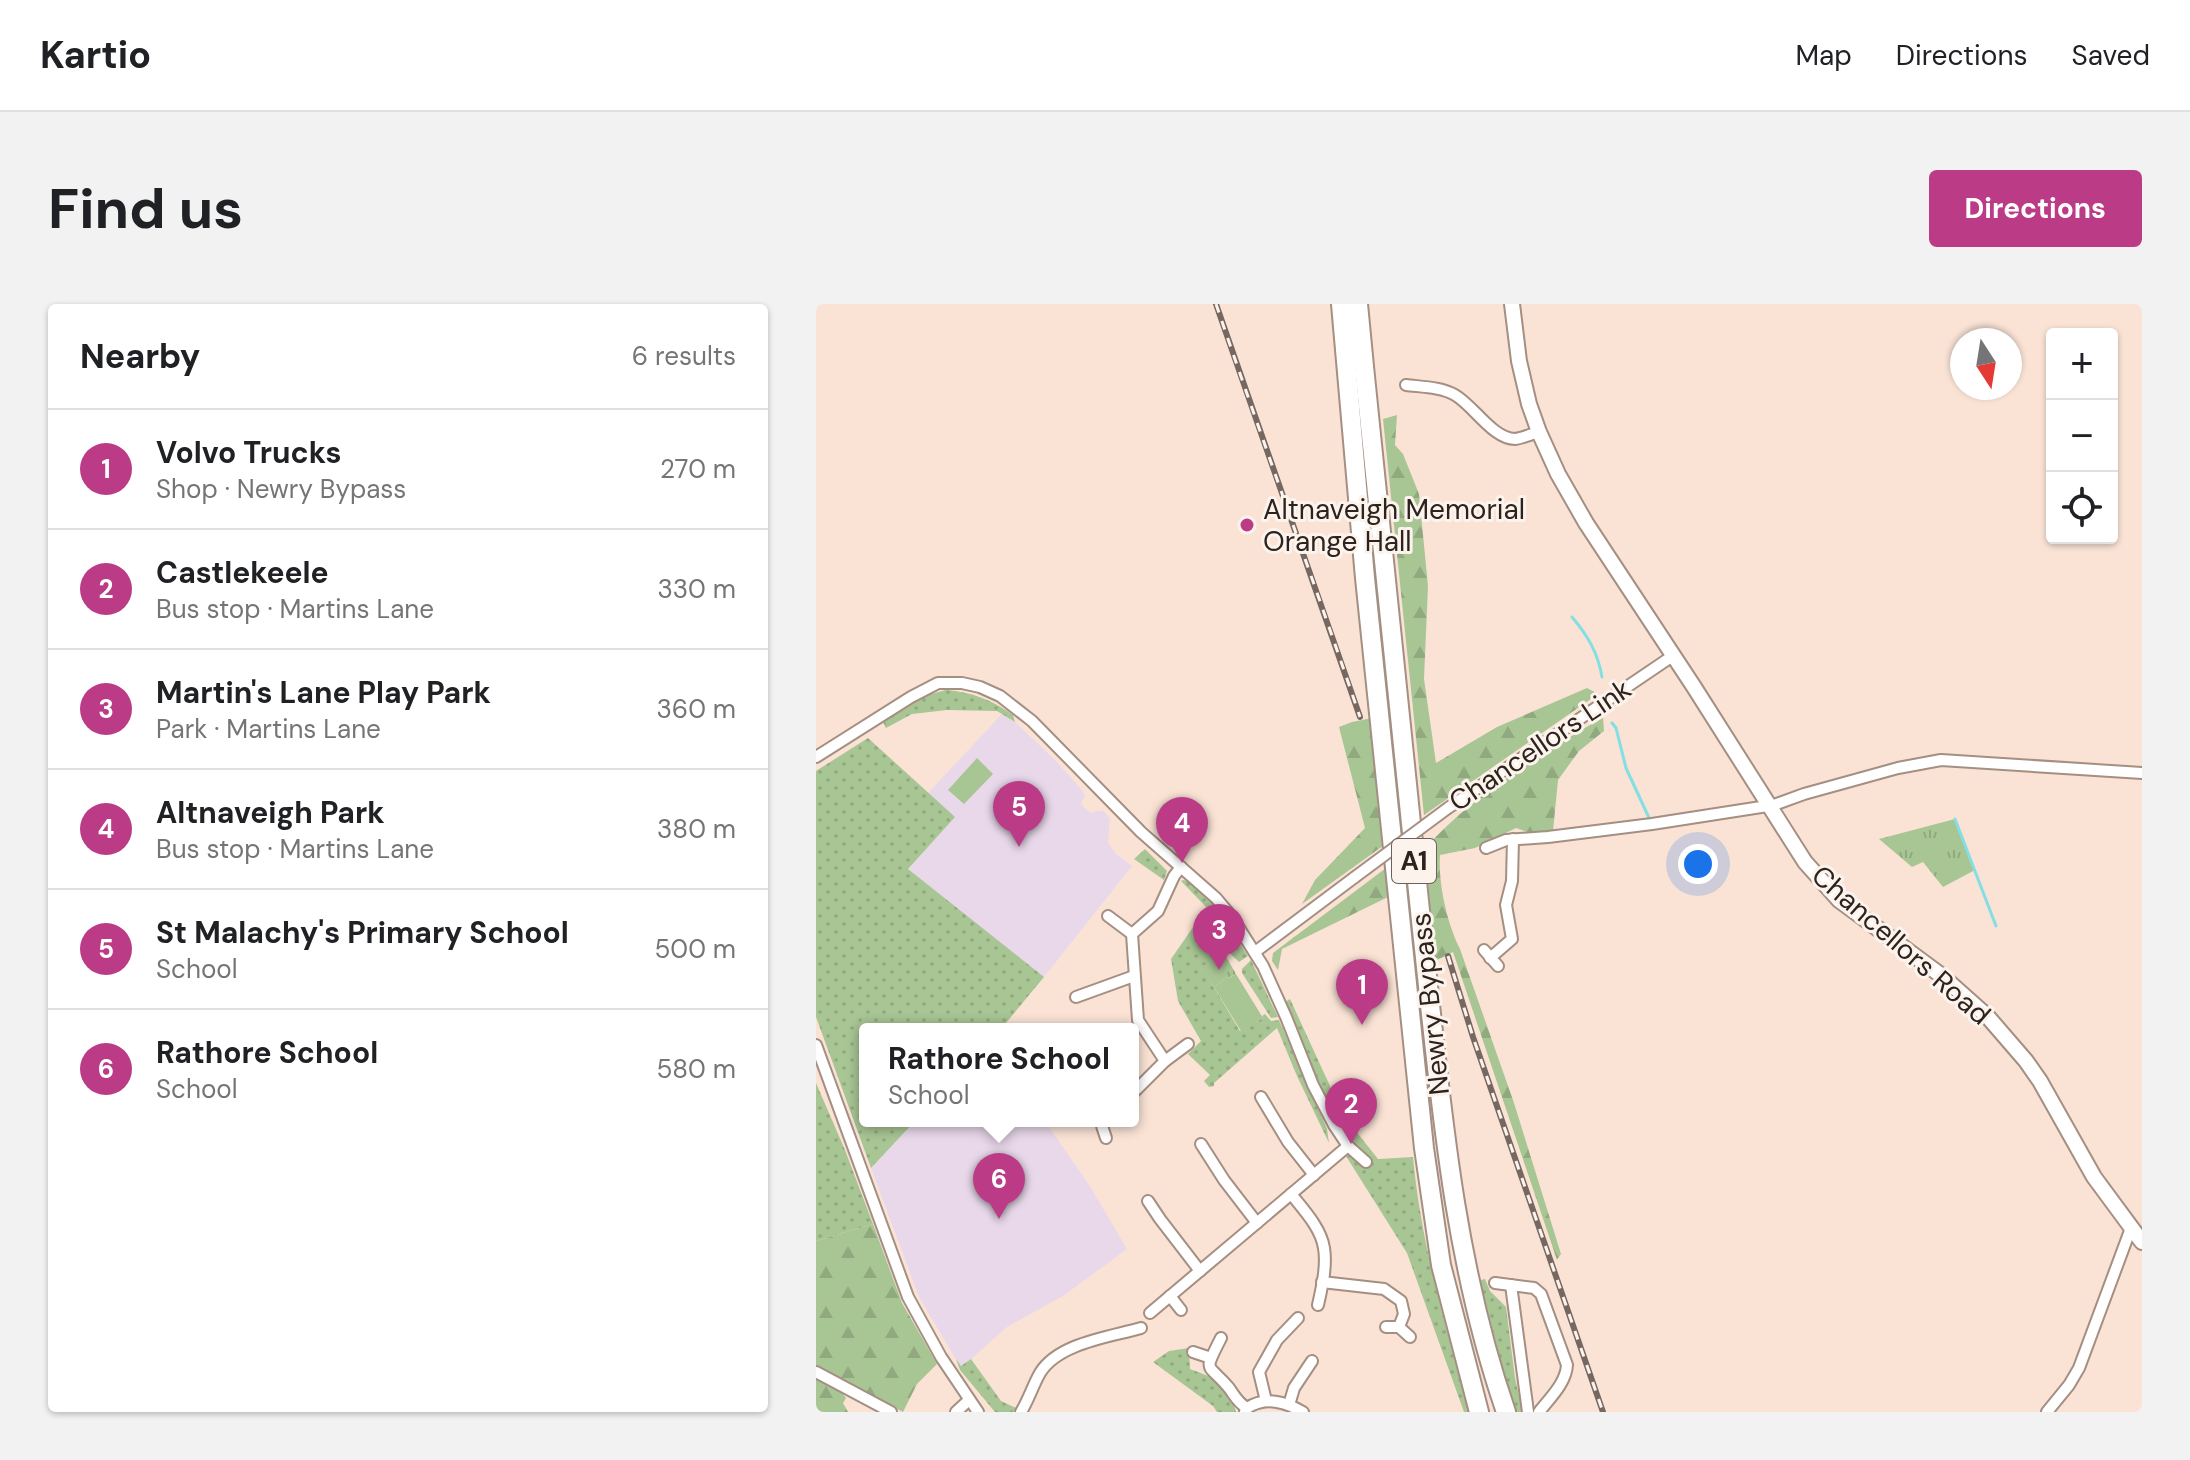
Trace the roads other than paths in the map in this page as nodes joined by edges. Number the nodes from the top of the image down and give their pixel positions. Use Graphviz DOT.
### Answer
graph roads {
  1 [pos="1341,304"];
  2 [pos="1358,304"];
  3 [pos="1512,304"];
  4 [pos="1406,385"];
  5 [pos="1539,432"];
  6 [pos="1674,655"];
  7 [pos="816,757"];
  8 [pos="2142,773"];
  9 [pos="1768,805"];
  10 [pos="1513,839"];
  11 [pos="1486,848"];
  12 [pos="1181,867"];
  13 [pos="1108,916"];
  14 [pos="1132,934"];
  15 [pos="1255,952"];
  16 [pos="1491,958"];
  17 [pos="1134,976"];
  18 [pos="1076,997"];
  19 [pos="1188,1044"];
  20 [pos="816,1045"];
  21 [pos="1165,1061"];
  22 [pos="1139,1087"];
  23 [pos="1261,1097"];
  24 [pos="1104,1127"];
  25 [pos="1106,1138"];
  26 [pos="1201,1144"];
  27 [pos="1348,1146"];
  28 [pos="1366,1162"];
  29 [pos="1314,1175"];
  30 [pos="1291,1194"];
  31 [pos="1148,1201"];
  32 [pos="1257,1223"];
  33 [pos="2131,1228"];
  34 [pos="2142,1242"];
  35 [pos="1200,1271"];
  36 [pos="1322,1282"];
  37 [pos="1495,1283"];
  38 [pos="1511,1285"];
  39 [pos="1170,1296"];
  40 [pos="1318,1305"];
  41 [pos="1181,1310"];
  42 [pos="1150,1313"];
  43 [pos="1298,1318"];
  44 [pos="1386,1327"];
  45 [pos="1399,1327"];
  46 [pos="1141,1328"];
  47 [pos="1410,1337"];
  48 [pos="1221,1338"];
  49 [pos="1193,1352"];
  50 [pos="1211,1358"];
  51 [pos="1312,1361"];
  52 [pos="816,1372"];
  53 [pos="969,1400"];
  54 [pos="1266,1401"];
  55 [pos="1289,1405"];
  56 [pos="1246,1410"];
  57 [pos="891,1412"];
  58 [pos="956,1412"];
  59 [pos="978,1412"];
  60 [pos="1021,1412"];
  61 [pos="1303,1412"];
  62 [pos="1479,1412"];
  63 [pos="1506,1412"];
  64 [pos="1528,1412"];
  65 [pos="1539,1412"];
  66 [pos="2047,1412"];
  1 -- 62 [label="highway, Newry Bypass / A1"];
  2 -- 63 [label="highway, Newry Bypass / A1"];
  3 -- 5 [label="street, Chancellors Road"];
  4 -- 5 [label="street"];
  5 -- 6 [label="street, Chancellors Road"];
  6 -- 9 [label="street, Chancellors Road"];
  6 -- 15 [label="street, Chancellors Link, bridge"];
  7 -- 12 [label="street"];
  8 -- 9 [label="street"];
  9 -- 10 [label="street"];
  9 -- 33 [label="street, Chancellors Road"];
  10 -- 11 [label="street"];
  10 -- 16 [label="street"];
  12 -- 14 [label="street"];
  12 -- 15 [label="street"];
  13 -- 14 [label="street"];
  14 -- 17 [label="street"];
  15 -- 27 [label="street"];
  17 -- 18 [label="street"];
  17 -- 21 [label="street"];
  19 -- 21 [label="street"];
  20 -- 53 [label="street"];
  21 -- 22 [label="street"];
  23 -- 29 [label="street"];
  24 -- 25 [label="street"];
  26 -- 32 [label="street"];
  27 -- 28 [label="street"];
  27 -- 29 [label="street"];
  29 -- 30 [label="street"];
  30 -- 32 [label="street"];
  30 -- 36 [label="street"];
  31 -- 35 [label="street"];
  32 -- 35 [label="street"];
  33 -- 34 [label="street, Chancellors Road"];
  33 -- 66 [label="street"];
  35 -- 39 [label="street"];
  36 -- 40 [label="street"];
  36 -- 45 [label="street"];
  37 -- 38 [label="street"];
  38 -- 64 [label="street"];
  38 -- 65 [label="street"];
  39 -- 41 [label="street"];
  39 -- 42 [label="street"];
  43 -- 54 [label="street"];
  44 -- 45 [label="street"];
  45 -- 47 [label="street"];
  46 -- 60 [label="street"];
  48 -- 50 [label="street"];
  49 -- 50 [label="street"];
  50 -- 56 [label="street"];
  51 -- 55 [label="street"];
  52 -- 57 [label="street"];
  53 -- 58 [label="street"];
  53 -- 59 [label="street"];
  54 -- 55 [label="street"];
  54 -- 56 [label="street"];
  55 -- 61 [label="street"];
}
